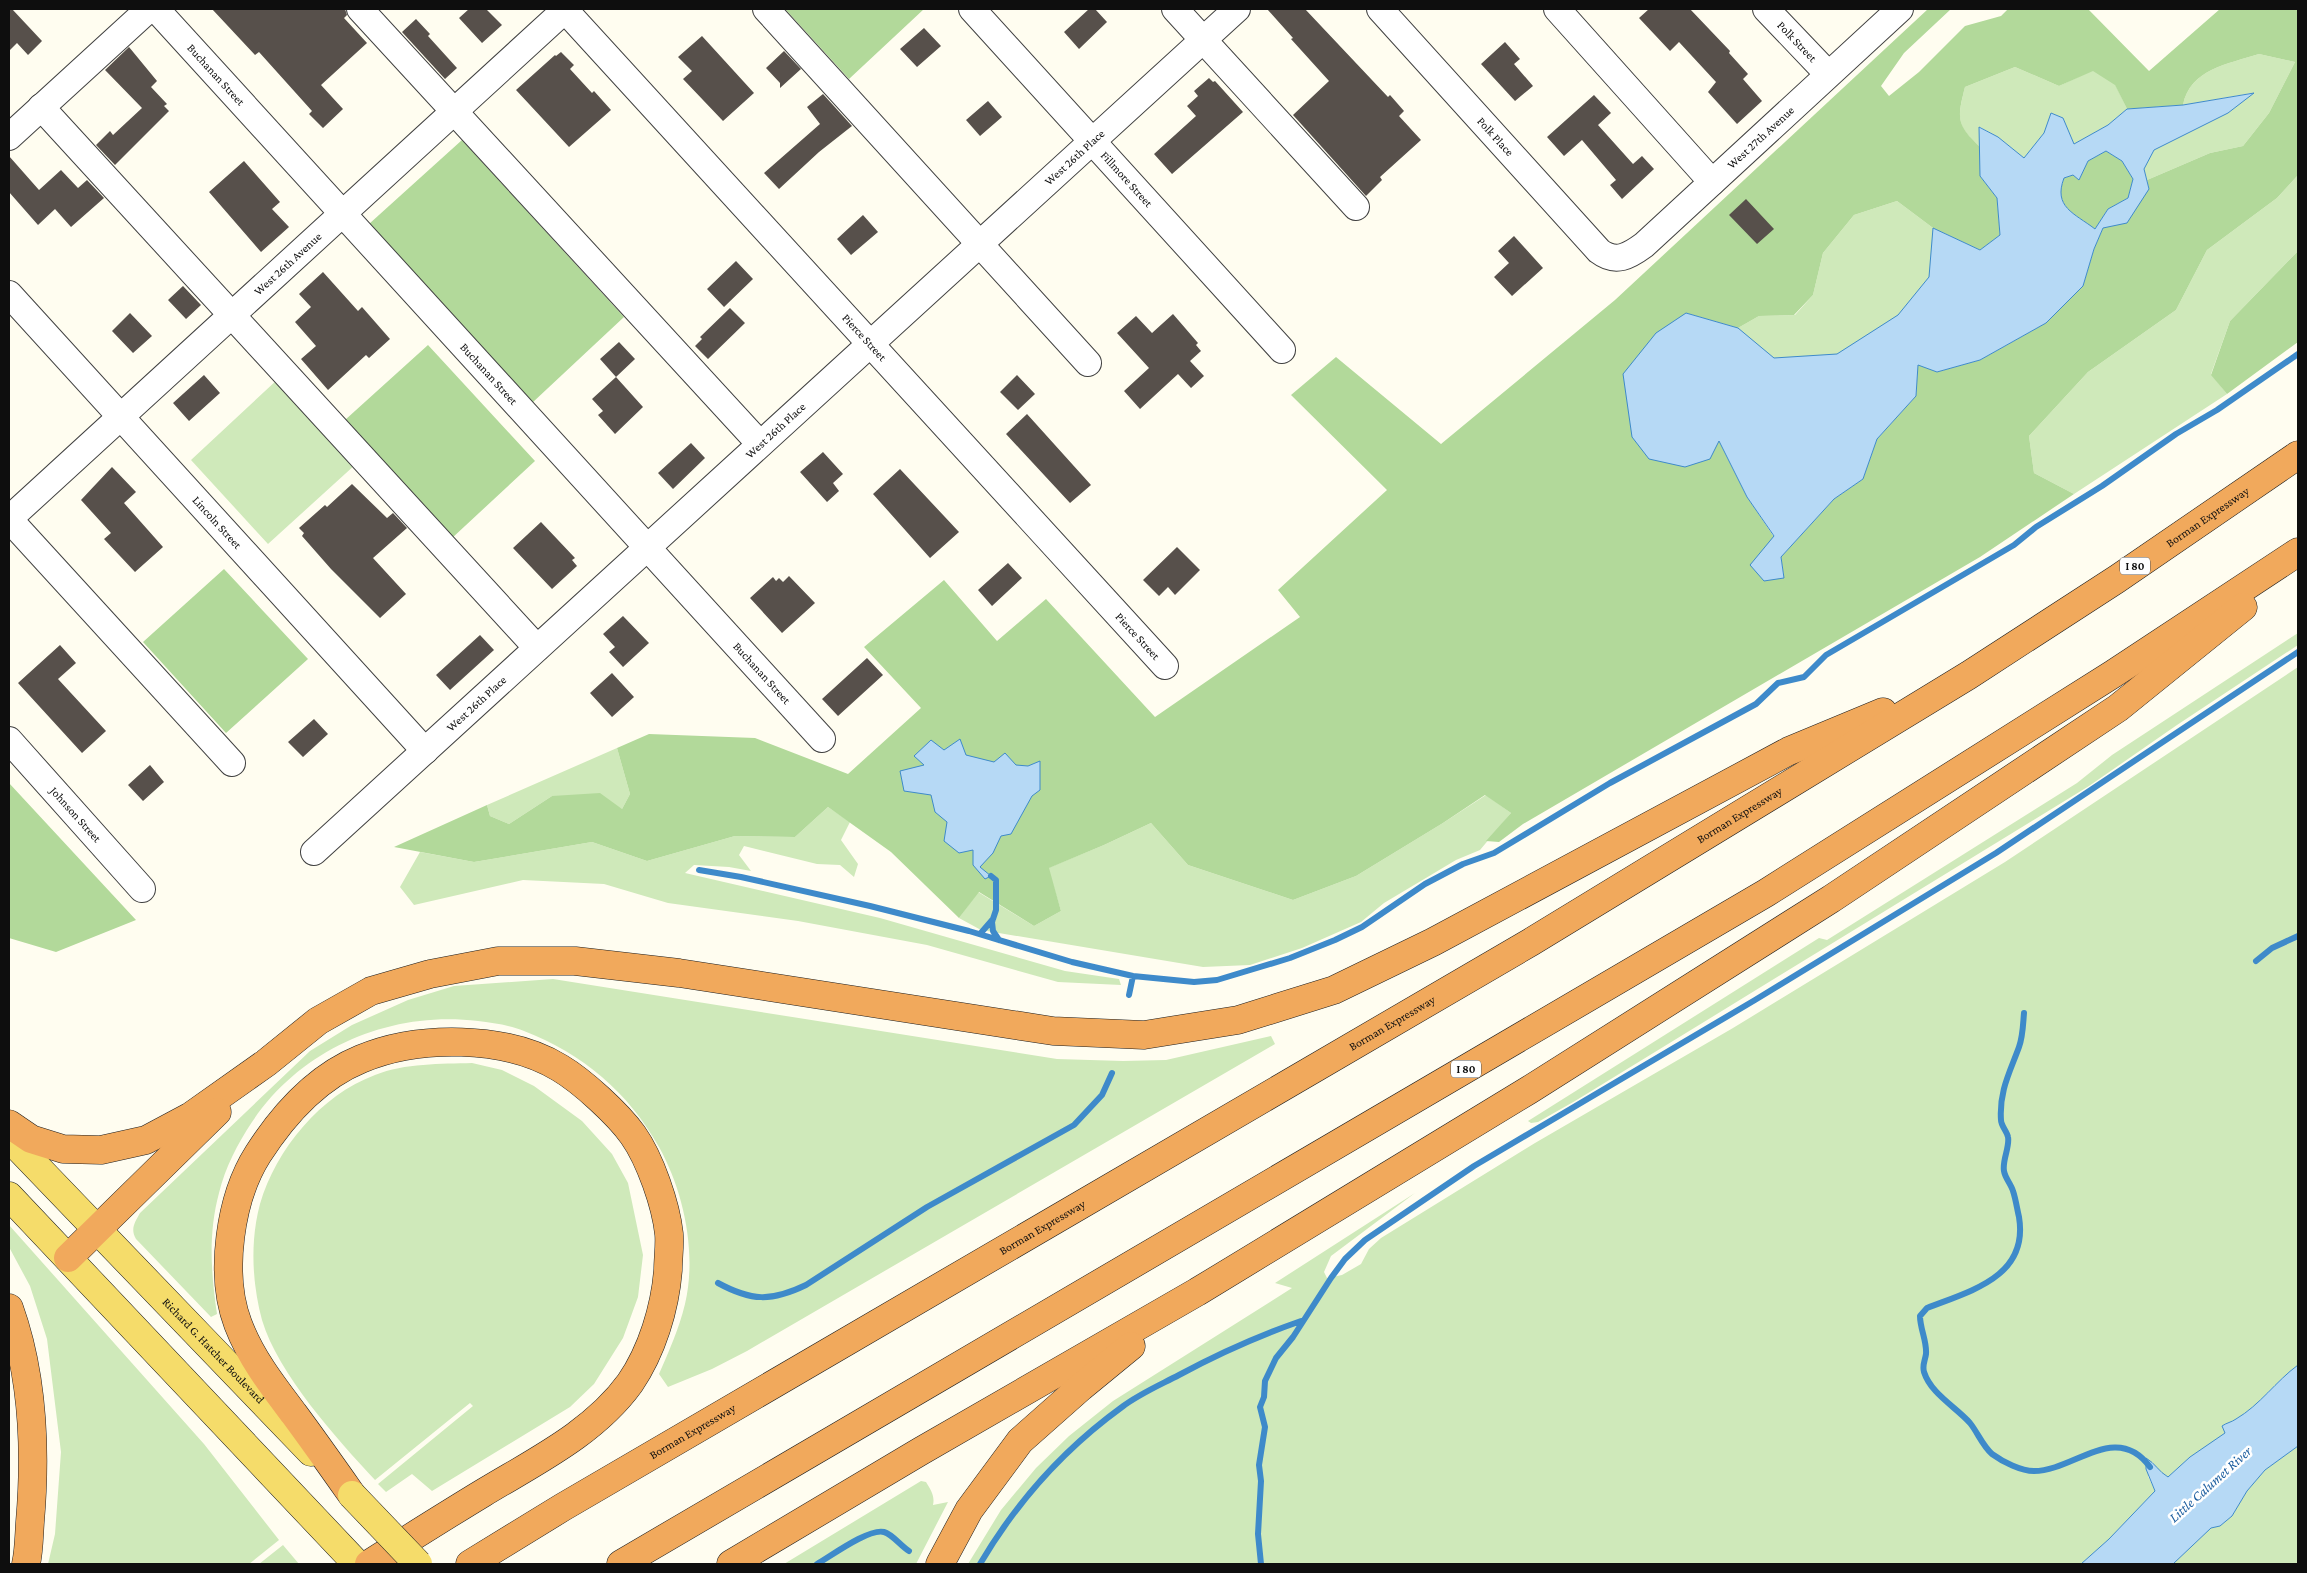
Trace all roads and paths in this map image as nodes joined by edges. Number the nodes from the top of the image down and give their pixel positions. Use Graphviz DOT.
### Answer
graph roads {
  1 [pos="149,9"];
  2 [pos="156,9"];
  3 [pos="360,9"];
  4 [pos="565,9"];
  5 [pos="766,9"];
  6 [pos="1175,9"];
  7 [pos="1237,9"];
  8 [pos="1380,9"];
  9 [pos="1557,9"];
  10 [pos="1766,9"];
  11 [pos="1900,9"];
  12 [pos="981,12"];
  13 [pos="1203,40"];
  14 [pos="1828,74"];
  15 [pos="41,108"];
  16 [pos="453,112"];
  17 [pos="9,137"];
  18 [pos="1093,141"];
  19 [pos="1712,182"];
  20 [pos="1356,207"];
  21 [pos="343,213"];
  22 [pos="980,244"];
  23 [pos="1616,259"];
  24 [pos="9,294"];
  25 [pos="233,314"];
  26 [pos="870,344"];
  27 [pos="1282,350"];
  28 [pos="1088,363"];
  29 [pos="122,416"];
  30 [pos="760,444"];
  31 [pos="2298,455"];
  32 [pos="9,519"];
  33 [pos="646,548"];
  34 [pos="2298,552"];
  35 [pos="2298,562"];
  36 [pos="537,648"];
  37 [pos="1165,666"];
  38 [pos="1969,675"];
  39 [pos="9,740"];
  40 [pos="822,740"];
  41 [pos="425,751"];
  42 [pos="232,763"];
  43 [pos="314,852"];
  44 [pos="142,889"];
  45 [pos="266,1063"];
  46 [pos="9,1124"];
  47 [pos="9,1138"];
  48 [pos="9,1196"];
  49 [pos="97,1231"];
  50 [pos="68,1258"];
  51 [pos="1197,1292"];
  52 [pos="9,1308"];
  53 [pos="352,1495"];
  54 [pos="26,1564"];
  55 [pos="357,1564"];
  56 [pos="369,1564"];
  57 [pos="418,1564"];
  58 [pos="470,1564"];
  59 [pos="621,1564"];
  60 [pos="731,1564"];
  61 [pos="940,1564"];
  1 -- 15 [label="street"];
  2 -- 21 [label="street, Buchanan Street"];
  3 -- 16 [label="street"];
  4 -- 16 [label="street, West 26th Avenue"];
  4 -- 26 [label="street, Pierce Street"];
  5 -- 22 [label="street"];
  6 -- 13 [label="street"];
  7 -- 13 [label="street, West 26th Place"];
  8 -- 23 [label="street, Polk Place"];
  9 -- 19 [label="street"];
  10 -- 14 [label="street, Polk Street"];
  11 -- 14 [label="street, West 27th Avenue"];
  12 -- 18 [label="street, Fillmore Street"];
  13 -- 18 [label="street, West 26th Place"];
  13 -- 20 [label="street"];
  14 -- 19 [label="street, West 27th Avenue"];
  15 -- 17 [label="street"];
  15 -- 25 [label="street"];
  16 -- 21 [label="street, West 26th Avenue"];
  16 -- 30 [label="street"];
  18 -- 22 [label="street, West 26th Place"];
  18 -- 27 [label="street, Fillmore Street"];
  19 -- 23 [label="street, West 27th Avenue"];
  21 -- 25 [label="street, West 26th Avenue"];
  21 -- 33 [label="street, Buchanan Street"];
  22 -- 26 [label="street, West 26th Place"];
  22 -- 28 [label="street"];
  24 -- 29 [label="street, Lincoln Street"];
  25 -- 29 [label="street, West 26th Avenue"];
  25 -- 36 [label="street"];
  26 -- 30 [label="street, West 26th Place"];
  26 -- 37 [label="street, Pierce Street"];
  29 -- 32 [label="street, West 26th Avenue"];
  29 -- 41 [label="street, Lincoln Street"];
  30 -- 33 [label="street, West 26th Place"];
  31 -- 38 [label="highway, Borman Expressway / I 80"];
  32 -- 42 [label="street"];
  33 -- 36 [label="street, West 26th Place"];
  33 -- 40 [label="street, Buchanan Street"];
  34 -- 59 [label="highway, I 80"];
  35 -- 51 [label="highway"];
  36 -- 41 [label="street, West 26th Place"];
  38 -- 45 [label="highway"];
  38 -- 58 [label="highway, Borman Expressway / I 80"];
  39 -- 44 [label="street, Johnson Street"];
  41 -- 43 [label="street, West 26th Place"];
  45 -- 46 [label="highway"];
  45 -- 49 [label="highway"];
  47 -- 49 [label="main road, Richard G. Hatcher Boulevard"];
  48 -- 50 [label="main road"];
  49 -- 50 [label="highway"];
  49 -- 53 [label="main road, Richard G. Hatcher Boulevard"];
  50 -- 55 [label="main road"];
  51 -- 60 [label="highway"];
  51 -- 61 [label="highway"];
  52 -- 54 [label="highway"];
  53 -- 56 [label="highway"];
  53 -- 57 [label="main road, Richard G. Hatcher Boulevard, bridge"];
}
